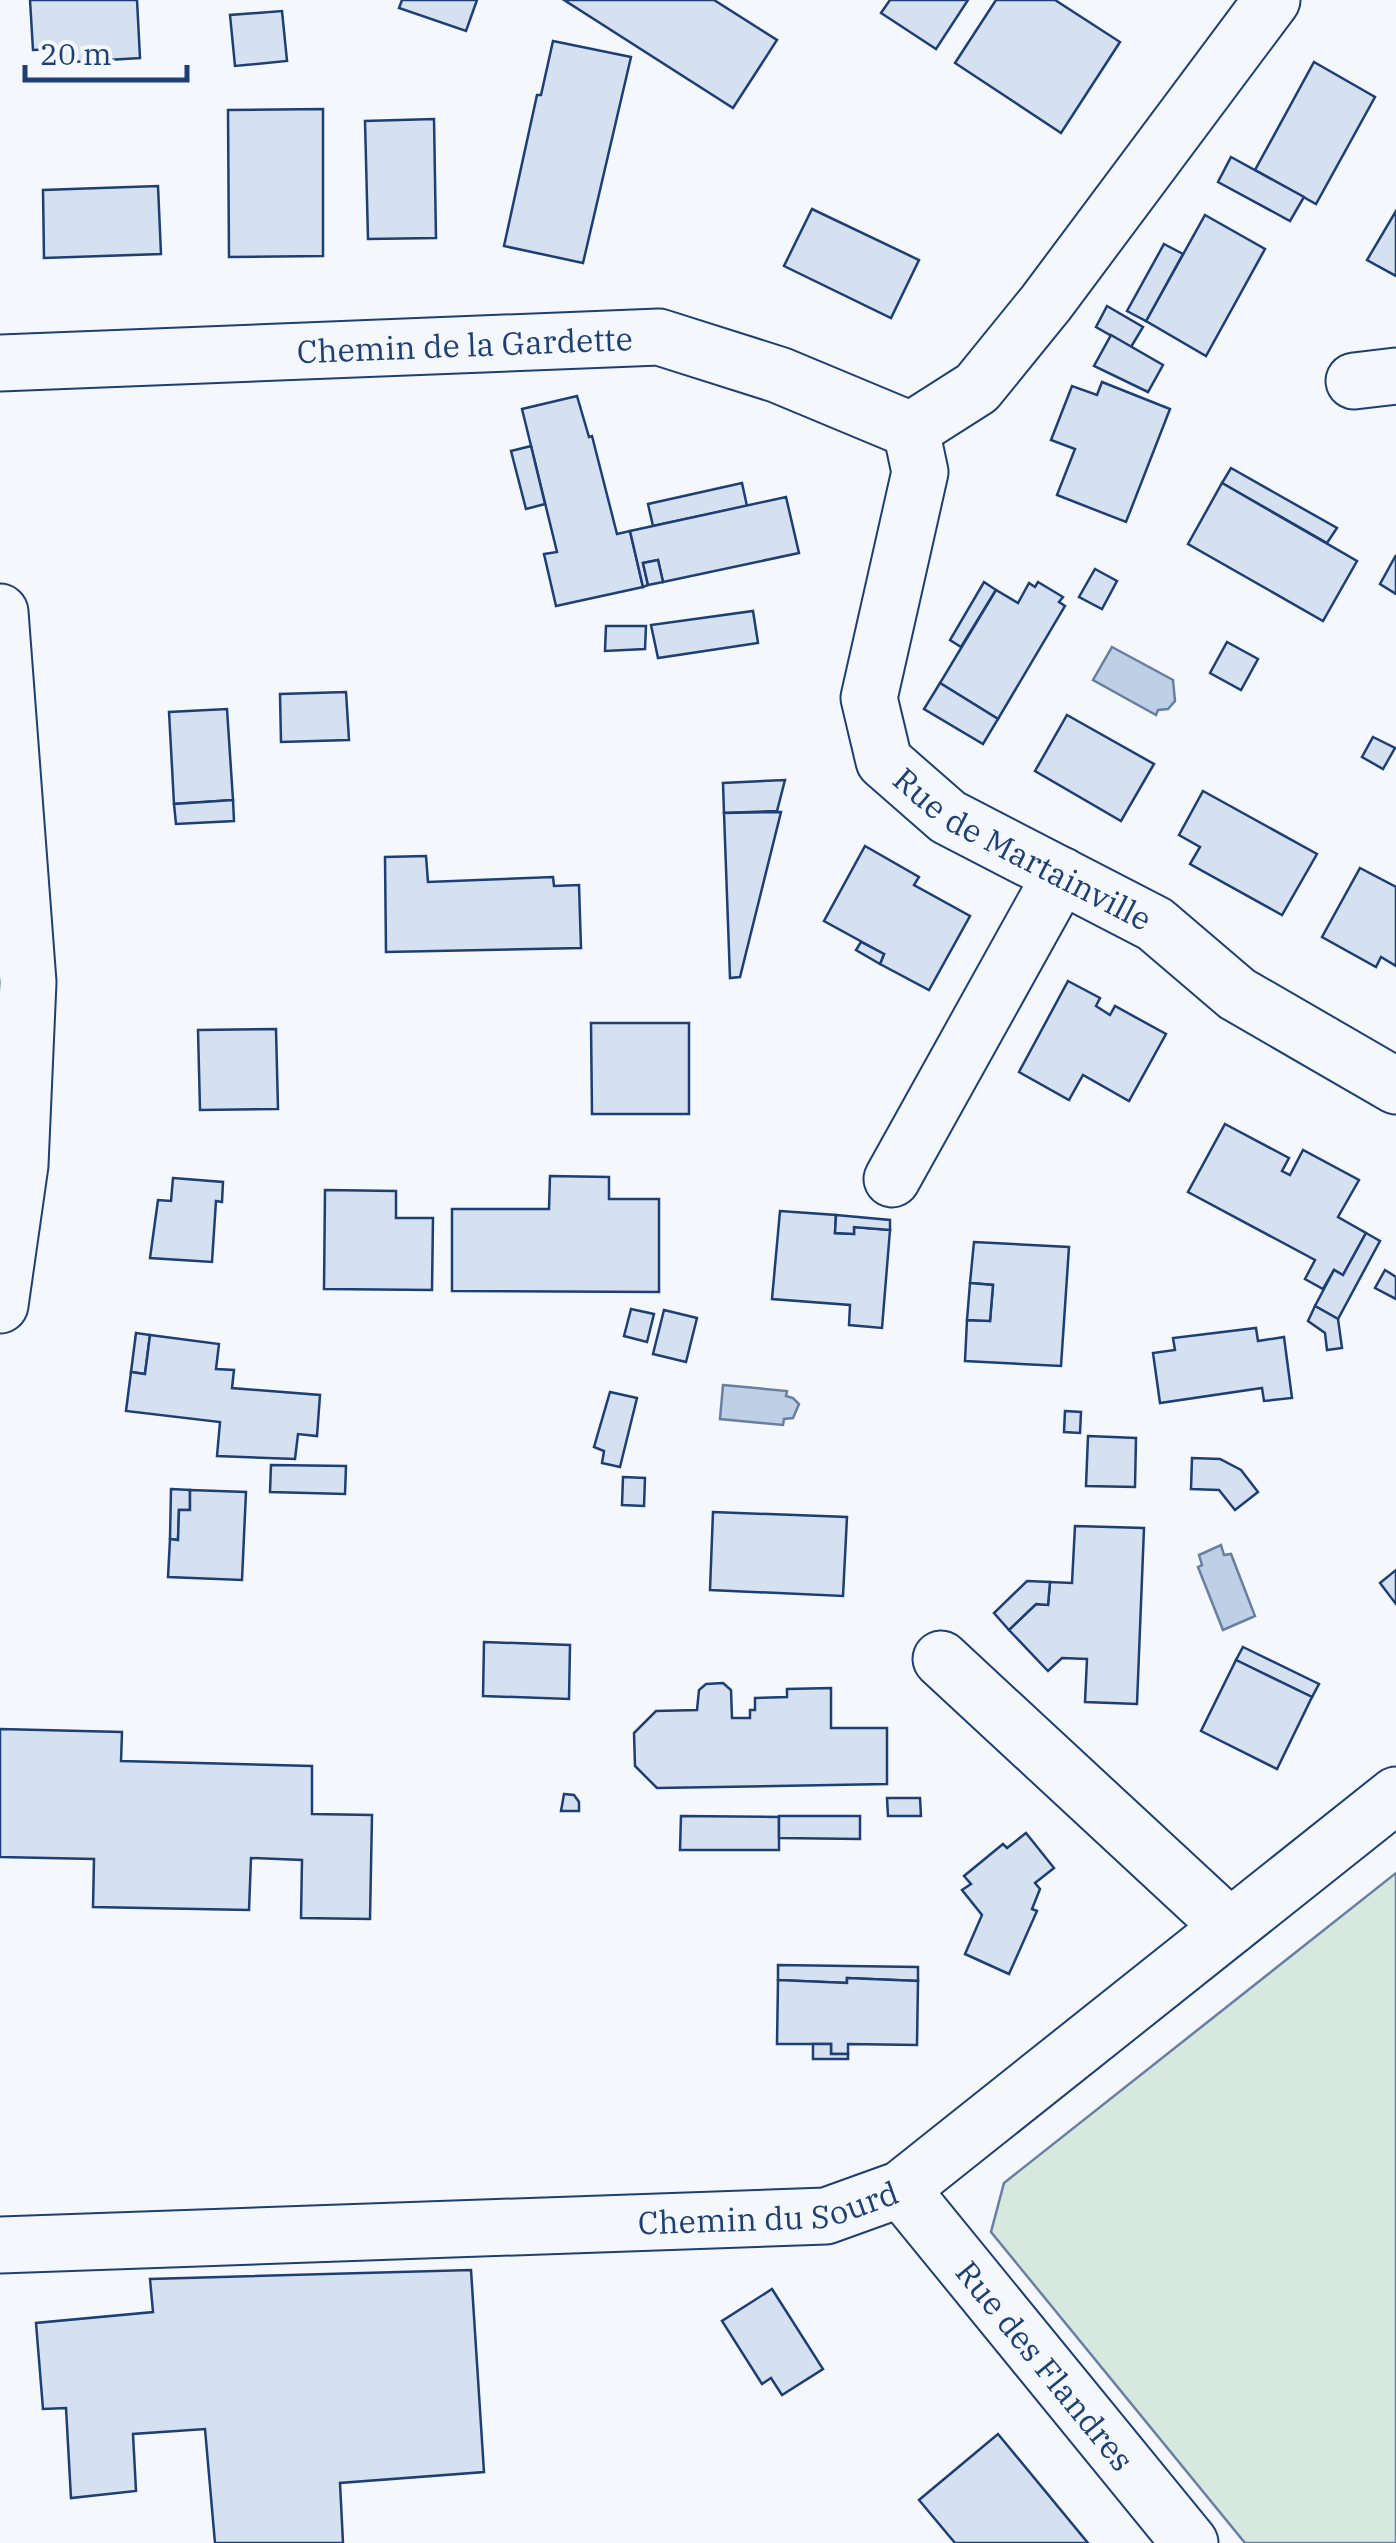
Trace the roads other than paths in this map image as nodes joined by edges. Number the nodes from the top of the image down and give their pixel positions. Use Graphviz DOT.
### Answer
graph roads {
  1 [pos="1272,0"];
  2 [pos="0,364"];
  3 [pos="911,430"];
  4 [pos="0,612"];
  5 [pos="1061,875"];
  6 [pos="1396,1086"];
  7 [pos="892,1179"];
  8 [pos="0,1305"];
  9 [pos="942,1659"];
  10 [pos="1396,1795"];
  11 [pos="1230,1927"];
  12 [pos="901,2188"];
  13 [pos="0,2245"];
  14 [pos="1190,2543"];
  1 -- 3 [label="street"];
  2 -- 3 [label="street, Chemin de la Gardette"];
  3 -- 5 [label="street, Rue de Martainville"];
  4 -- 8 [label="street"];
  5 -- 6 [label="street, Rue de Martainville"];
  5 -- 7 [label="street"];
  9 -- 11 [label="street"];
  10 -- 11 [label="street, Chemin du Sourd"];
  11 -- 12 [label="street, Chemin du Sourd"];
  12 -- 13 [label="street, Chemin du Sourd"];
  12 -- 14 [label="street, Rue des Flandres"];
}
